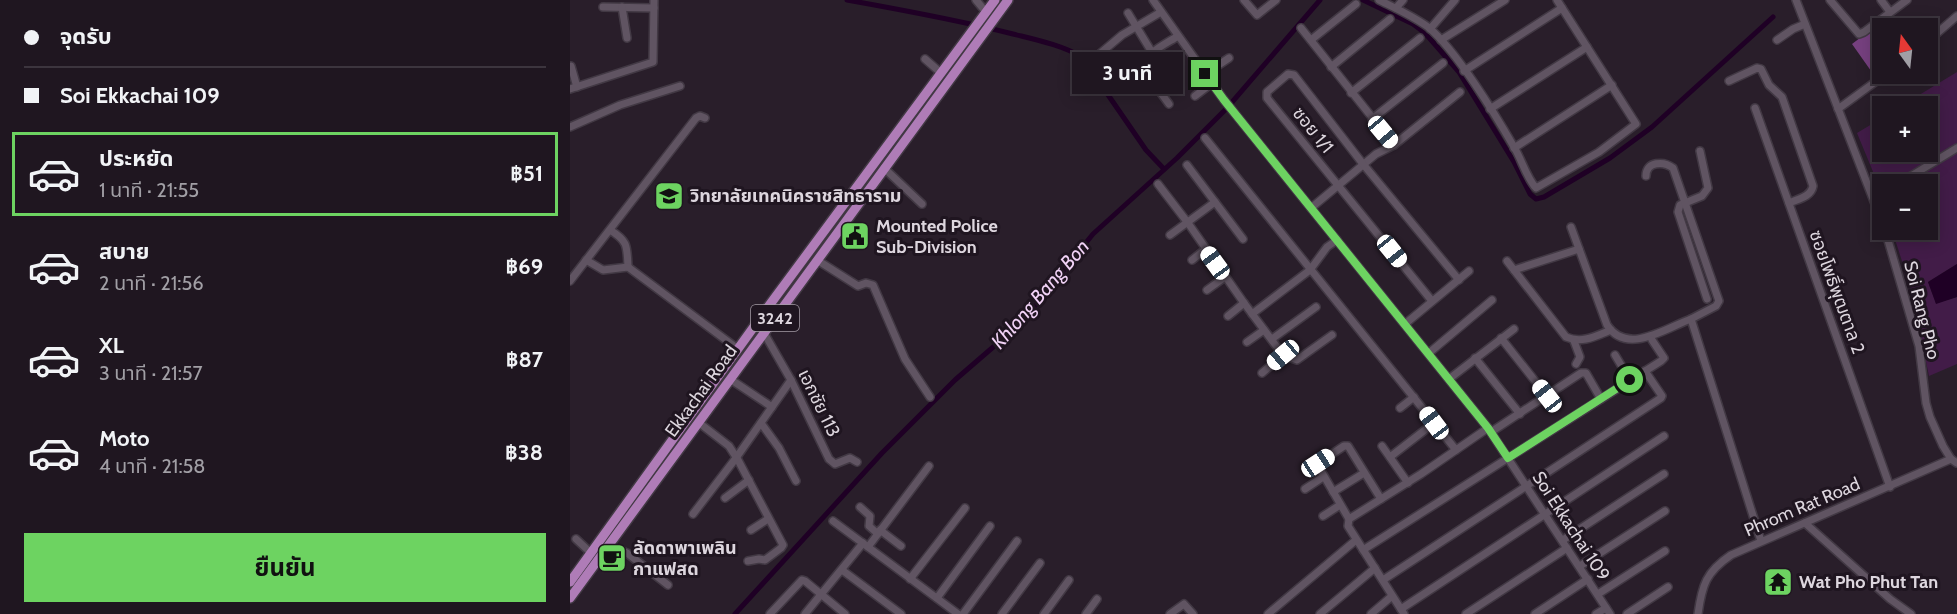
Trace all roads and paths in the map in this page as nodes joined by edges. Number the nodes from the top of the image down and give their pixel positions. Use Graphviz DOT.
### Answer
graph roads {
  1 [pos="976,0"];
  2 [pos="995,0"];
  3 [pos="1008,0"];
  4 [pos="1153,0"];
  5 [pos="1244,0"];
  6 [pos="1264,0"];
  7 [pos="1276,0"];
  8 [pos="1379,0"];
  9 [pos="1403,0"];
  10 [pos="1455,0"];
  11 [pos="1505,0"];
  12 [pos="1557,0"];
  13 [pos="1796,0"];
  14 [pos="1830,0"];
  15 [pos="1881,0"];
  16 [pos="1907,0"];
  17 [pos="654,4"];
  18 [pos="1356,4"];
  19 [pos="1269,6"];
  20 [pos="603,7"];
  21 [pos="622,7"];
  22 [pos="1396,8"];
  23 [pos="1562,8"];
  24 [pos="1161,12"];
  25 [pos="1890,12"];
  26 [pos="1128,13"];
  27 [pos="984,14"];
  28 [pos="1957,16"];
  29 [pos="1390,19"];
  30 [pos="1805,24"];
  31 [pos="1136,26"];
  32 [pos="1301,28"];
  33 [pos="1430,29"];
  34 [pos="1938,32"];
  35 [pos="1178,36"];
  36 [pos="627,38"];
  37 [pos="1420,38"];
  38 [pos="1311,40"];
  39 [pos="1441,40"];
  40 [pos="1777,40"];
  41 [pos="1587,47"];
  42 [pos="1153,54"];
  43 [pos="1096,57"];
  44 [pos="1229,58"];
  45 [pos="925,59"];
  46 [pos="1443,63"];
  47 [pos="571,66"];
  48 [pos="1330,67"];
  49 [pos="1464,71"];
  50 [pos="941,73"];
  51 [pos="1205,74"];
  52 [pos="1729,81"];
  53 [pos="1212,83"];
  54 [pos="1872,84"];
  55 [pos="1612,85"];
  56 [pos="680,86"];
  57 [pos="574,88"];
  58 [pos="1460,92"];
  59 [pos="1351,93"];
  60 [pos="1195,96"];
  61 [pos="1169,104"];
  62 [pos="1755,108"];
  63 [pos="1490,109"];
  64 [pos="1838,109"];
  65 [pos="705,118"];
  66 [pos="1372,119"];
  67 [pos="570,127"];
  68 [pos="1205,138"];
  69 [pos="1394,145"];
  70 [pos="1515,148"];
  71 [pos="1957,148"];
  72 [pos="1700,151"];
  73 [pos="1363,164"];
  74 [pos="1187,165"];
  75 [pos="884,168"];
  76 [pos="1914,174"];
  77 [pos="1646,176"];
  78 [pos="1158,184"];
  79 [pos="1338,184"];
  80 [pos="1872,192"];
  81 [pos="1215,202"];
  82 [pos="1686,202"];
  83 [pos="1789,203"];
  84 [pos="922,204"];
  85 [pos="1311,207"];
  86 [pos="1188,223"];
  87 [pos="1571,226"];
  88 [pos="610,230"];
  89 [pos="1170,235"];
  90 [pos="1243,239"];
  91 [pos="1337,240"];
  92 [pos="1888,240"];
  93 [pos="1206,249"];
  94 [pos="1579,249"];
  95 [pos="586,260"];
  96 [pos="817,260"];
  97 [pos="1192,260"];
  98 [pos="1507,261"];
  99 [pos="628,267"];
  100 [pos="1310,270"];
  101 [pos="1514,270"];
  102 [pos="1469,271"];
  103 [pos="1225,277"];
  104 [pos="1458,280"];
  105 [pos="570,281"];
  106 [pos="1715,289"];
  107 [pos="1207,290"];
  108 [pos="1707,299"];
  109 [pos="1492,300"];
  110 [pos="1432,301"];
  111 [pos="1244,303"];
  112 [pos="1316,307"];
  113 [pos="1710,309"];
  114 [pos="1252,314"];
  115 [pos="1227,316"];
  116 [pos="1691,319"];
  117 [pos="1405,324"];
  118 [pos="1514,329"];
  119 [pos="1264,330"];
  120 [pos="1611,330"];
  121 [pos="764,333"];
  122 [pos="1332,335"];
  123 [pos="1501,338"];
  124 [pos="1272,339"];
  125 [pos="1652,340"];
  126 [pos="1574,341"];
  127 [pos="1247,342"];
  128 [pos="738,349"];
  129 [pos="1429,353"];
  130 [pos="1283,355"];
  131 [pos="1615,355"];
  132 [pos="1475,358"];
  133 [pos="1576,364"];
  134 [pos="1645,371"];
  135 [pos="1262,373"];
  136 [pos="730,379"];
  137 [pos="1449,379"];
  138 [pos="791,380"];
  139 [pos="1630,380"];
  140 [pos="1547,396"];
  141 [pos="930,397"];
  142 [pos="1414,397"];
  143 [pos="1601,399"];
  144 [pos="772,407"];
  145 [pos="1400,408"];
  146 [pos="1520,414"];
  147 [pos="698,422"];
  148 [pos="761,423"];
  149 [pos="1434,423"];
  150 [pos="1490,430"];
  151 [pos="1664,436"];
  152 [pos="1382,446"];
  153 [pos="1456,450"];
  154 [pos="1390,457"];
  155 [pos="736,458"];
  156 [pos="1508,458"];
  157 [pos="1954,461"];
  158 [pos="856,462"];
  159 [pos="929,466"];
  160 [pos="1364,473"];
  161 [pos="1664,474"];
  162 [pos="1323,477"];
  163 [pos="749,480"];
  164 [pos="796,481"];
  165 [pos="1408,483"];
  166 [pos="1527,486"];
  167 [pos="1890,486"];
  168 [pos="1305,489"];
  169 [pos="1333,492"];
  170 [pos="725,498"];
  171 [pos="1381,499"];
  172 [pos="1340,505"];
  173 [pos="860,507"];
  174 [pos="965,508"];
  175 [pos="1665,511"];
  176 [pos="693,514"];
  177 [pos="1546,514"];
  178 [pos="1323,516"];
  179 [pos="768,519"];
  180 [pos="1349,519"];
  181 [pos="833,521"];
  182 [pos="1805,523"];
  183 [pos="990,526"];
  184 [pos="751,530"];
  185 [pos="879,532"];
  186 [pos="576,539"];
  187 [pos="1356,540"];
  188 [pos="1563,540"];
  189 [pos="1017,541"];
  190 [pos="1761,541"];
  191 [pos="608,545"];
  192 [pos="866,545"];
  193 [pos="901,546"];
  194 [pos="1567,548"];
  195 [pos="1364,550"];
  196 [pos="1665,551"];
  197 [pos="591,553"];
  198 [pos="748,561"];
  199 [pos="1040,563"];
  200 [pos="1580,566"];
  201 [pos="1375,568"];
  202 [pos="842,570"];
  203 [pos="910,579"];
  204 [pos="1588,579"];
  205 [pos="1069,580"];
  206 [pos="1383,580"];
  207 [pos="570,582"];
  208 [pos="668,585"];
  209 [pos="1668,588"];
  210 [pos="1598,594"];
  211 [pos="821,595"];
  212 [pos="1392,596"];
  213 [pos="570,598"];
  214 [pos="937,598"];
  215 [pos="1097,599"];
  216 [pos="1608,611"];
  217 [pos="1403,612"];
  218 [pos="1087,613"];
  219 [pos="770,614"];
  220 [pos="804,614"];
  221 [pos="845,614"];
  222 [pos="901,614"];
  223 [pos="958,614"];
  224 [pos="963,614"];
  225 [pos="1002,614"];
  226 [pos="1044,614"];
  227 [pos="1170,614"];
  228 [pos="1193,614"];
  229 [pos="1268,614"];
  230 [pos="1320,614"];
  231 [pos="1371,614"];
  232 [pos="1466,614"];
  233 [pos="1535,614"];
  234 [pos="1596,614"];
  235 [pos="1627,614"];
  236 [pos="1698,614"];
  237 [pos="1911,614"];
  1 -- 27 [label="street"];
  2 -- 27 [label="main road, Ekkachai Road / 3242"];
  3 -- 75 [label="main road, Ekkachai Road / 3242"];
  4 -- 24 [label="street, Soi Ekkachai 109"];
  5 -- 19 [label="street"];
  6 -- 19 [label="street"];
  7 -- 19 [label="street"];
  8 -- 22 [label="street"];
  9 -- 22 [label="street"];
  10 -- 33 [label="street"];
  11 -- 39 [label="street"];
  12 -- 23 [label="street"];
  13 -- 30 [label="street"];
  14 -- 25 [label="street"];
  15 -- 25 [label="street"];
  16 -- 25 [label="street"];
  17 -- 21 [label="street"];
  17 -- 57 [label="street"];
  18 -- 38 [label="street"];
  20 -- 21 [label="street"];
  21 -- 36 [label="street"];
  22 -- 33 [label="street"];
  23 -- 41 [label="street"];
  23 -- 49 [label="street"];
  24 -- 31 [label="street"];
  24 -- 35 [label="street, Soi Ekkachai 109"];
  26 -- 31 [label="street"];
  27 -- 50 [label="main road, Ekkachai Road / 3242"];
  28 -- 34 [label="street"];
  29 -- 48 [label="street"];
  30 -- 40 [label="street"];
  30 -- 64 [label="street"];
  31 -- 42 [label="street"];
  31 -- 43 [label="street"];
  32 -- 38 [label="street"];
  33 -- 39 [label="street"];
  35 -- 42 [label="street"];
  35 -- 51 [label="street, Soi Ekkachai 109"];
  37 -- 59 [label="street"];
  38 -- 48 [label="street"];
  39 -- 49 [label="street"];
  41 -- 55 [label="street"];
  41 -- 63 [label="street"];
  42 -- 61 [label="street"];
  44 -- 51 [label="street"];
  45 -- 50 [label="street"];
  46 -- 66 [label="street"];
  47 -- 57 [label="street"];
  48 -- 59 [label="street"];
  49 -- 63 [label="street"];
  50 -- 128 [label="main road, Ekkachai Road / 3242"];
  51 -- 53 [label="street, Soi Ekkachai 109"];
  52 -- 83 [label="street"];
  53 -- 60 [label="street"];
  53 -- 85 [label="street, Soi Ekkachai 109"];
  54 -- 64 [label="street"];
  55 -- 70 [label="street"];
  55 -- 70 [label="street"];
  56 -- 67 [label="street"];
  58 -- 69 [label="street"];
  59 -- 66 [label="street"];
  62 -- 83 [label="street, ซอยโพธิ์พุฒตาล 2"];
  63 -- 70 [label="street"];
  64 -- 80 [label="street"];
  65 -- 88 [label="street"];
  66 -- 69 [label="street"];
  68 -- 100 [label="street"];
  69 -- 73 [label="street"];
  71 -- 76 [label="street"];
  72 -- 82 [label="street"];
  73 -- 79 [label="street"];
  73 -- 79 [label="street, ซอย 1/1"];
  73 -- 104 [label="street"];
  74 -- 81 [label="street"];
  75 -- 84 [label="street"];
  75 -- 96 [label="main road, Ekkachai Road / 3242"];
  77 -- 82 [label="street"];
  78 -- 86 [label="street"];
  79 -- 85 [label="street"];
  79 -- 110 [label="street, ซอย 1/1"];
  81 -- 86 [label="street"];
  81 -- 90 [label="street"];
  82 -- 106 [label="street"];
  82 -- 108 [label="street"];
  83 -- 167 [label="street, ซอยโพธิ์พุฒตาล 2"];
  85 -- 91 [label="street, Soi Ekkachai 109"];
  86 -- 89 [label="street"];
  86 -- 93 [label="street"];
  87 -- 94 [label="street"];
  88 -- 95 [label="street"];
  88 -- 99 [label="street"];
  91 -- 100 [label="street"];
  91 -- 117 [label="street, Soi Ekkachai 109"];
  92 -- 157 [label="street, Soi Rang Pho"];
  93 -- 97 [label="street"];
  93 -- 103 [label="street"];
  94 -- 101 [label="street"];
  94 -- 120 [label="street"];
  95 -- 99 [label="street"];
  95 -- 105 [label="street"];
  96 -- 121 [label="main road, Ekkachai Road / 3242"];
  96 -- 141 [label="street"];
  98 -- 101 [label="street"];
  99 -- 128 [label="street"];
  100 -- 114 [label="street"];
  100 -- 142 [label="street"];
  101 -- 126 [label="street"];
  102 -- 104 [label="street"];
  103 -- 107 [label="street"];
  103 -- 111 [label="street"];
  104 -- 110 [label="street"];
  106 -- 108 [label="street"];
  106 -- 113 [label="street"];
  108 -- 113 [label="street"];
  109 -- 129 [label="street"];
  110 -- 117 [label="street"];
  111 -- 114 [label="street"];
  111 -- 115 [label="street"];
  112 -- 124 [label="street"];
  113 -- 116 [label="street"];
  114 -- 119 [label="street"];
  116 -- 120 [label="street"];
  116 -- 190 [label="street"];
  117 -- 129 [label="street, Soi Ekkachai 109"];
  118 -- 123 [label="street"];
  119 -- 124 [label="street"];
  119 -- 127 [label="street"];
  120 -- 126 [label="street"];
  121 -- 136 [label="main road, Ekkachai Road / 3242"];
  121 -- 138 [label="street, เอกชัย 113"];
  122 -- 130 [label="street"];
  123 -- 132 [label="street"];
  123 -- 140 [label="street"];
  124 -- 130 [label="street"];
  125 -- 134 [label="street"];
  126 -- 133 [label="street"];
  128 -- 197 [label="main road, Ekkachai Road / 3242"];
  129 -- 137 [label="street, Soi Ekkachai 109"];
  130 -- 135 [label="street"];
  131 -- 139 [label="street"];
  132 -- 137 [label="street"];
  132 -- 146 [label="street"];
  134 -- 139 [label="street"];
  134 -- 166 [label="street"];
  136 -- 144 [label="street"];
  136 -- 147 [label="main road, Ekkachai Road / 3242"];
  137 -- 150 [label="street, Soi Ekkachai 109"];
  138 -- 144 [label="street"];
  138 -- 158 [label="street, เอกชัย 113"];
  139 -- 143 [label="street"];
  140 -- 143 [label="street"];
  140 -- 146 [label="street"];
  142 -- 145 [label="street"];
  142 -- 149 [label="street"];
  143 -- 156 [label="street"];
  144 -- 148 [label="street"];
  146 -- 150 [label="street"];
  147 -- 155 [label="street"];
  147 -- 191 [label="main road, Ekkachai Road / 3242"];
  148 -- 155 [label="street"];
  148 -- 164 [label="street"];
  149 -- 153 [label="street"];
  149 -- 154 [label="street"];
  150 -- 153 [label="street"];
  150 -- 156 [label="street, Soi Ekkachai 109"];
  151 -- 177 [label="street"];
  152 -- 154 [label="street"];
  153 -- 165 [label="street"];
  154 -- 165 [label="street"];
  155 -- 163 [label="street"];
  155 -- 176 [label="street"];
  156 -- 166 [label="street, Soi Ekkachai 109"];
  156 -- 195 [label="street"];
  157 -- 167 [label="street, Phrom Rat Road"];
  159 -- 185 [label="street"];
  160 -- 162 [label="street"];
  160 -- 169 [label="street"];
  160 -- 171 [label="street"];
  161 -- 188 [label="street"];
  162 -- 168 [label="street"];
  162 -- 169 [label="street"];
  163 -- 170 [label="street"];
  163 -- 179 [label="street"];
  165 -- 171 [label="street"];
  166 -- 177 [label="street, Soi Ekkachai 109"];
  166 -- 206 [label="street"];
  167 -- 182 [label="street, Phrom Rat Road"];
  169 -- 172 [label="street"];
  171 -- 180 [label="street"];
  172 -- 178 [label="street"];
  172 -- 180 [label="street"];
  173 -- 185 [label="street"];
  174 -- 203 [label="street"];
  175 -- 200 [label="street"];
  177 -- 188 [label="street, Soi Ekkachai 109"];
  177 -- 217 [label="street"];
  179 -- 184 [label="street"];
  179 -- 198 [label="street"];
  180 -- 187 [label="street"];
  181 -- 192 [label="street"];
  182 -- 190 [label="street, Phrom Rat Road"];
  182 -- 237 [label="street"];
  183 -- 214 [label="street"];
  185 -- 192 [label="street"];
  185 -- 193 [label="street"];
  186 -- 197 [label="street"];
  187 -- 195 [label="street"];
  187 -- 229 [label="street"];
  188 -- 194 [label="street, Soi Ekkachai 109"];
  189 -- 224 [label="street"];
  190 -- 236 [label="street, Phrom Rat Road"];
  191 -- 208 [label="street"];
  191 -- 213 [label="main road, Ekkachai Road / 3242"];
  192 -- 202 [label="street"];
  192 -- 203 [label="street"];
  194 -- 200 [label="street, Soi Ekkachai 109"];
  194 -- 232 [label="street"];
  195 -- 201 [label="street"];
  196 -- 210 [label="street"];
  197 -- 207 [label="main road, Ekkachai Road / 3242"];
  199 -- 225 [label="street"];
  200 -- 204 [label="street, Soi Ekkachai 109"];
  201 -- 206 [label="street"];
  201 -- 230 [label="street"];
  202 -- 211 [label="street"];
  202 -- 222 [label="street"];
  203 -- 214 [label="street"];
  204 -- 210 [label="street, Soi Ekkachai 109"];
  204 -- 233 [label="street"];
  205 -- 226 [label="street"];
  206 -- 212 [label="street"];
  209 -- 235 [label="street"];
  210 -- 216 [label="street, Soi Ekkachai 109"];
  211 -- 219 [label="street"];
  211 -- 220 [label="street"];
  211 -- 221 [label="street"];
  212 -- 217 [label="street"];
  212 -- 231 [label="street"];
  214 -- 223 [label="street"];
  215 -- 218 [label="street"];
  216 -- 234 [label="street"];
  227 -- 228 [label="street"];
}
